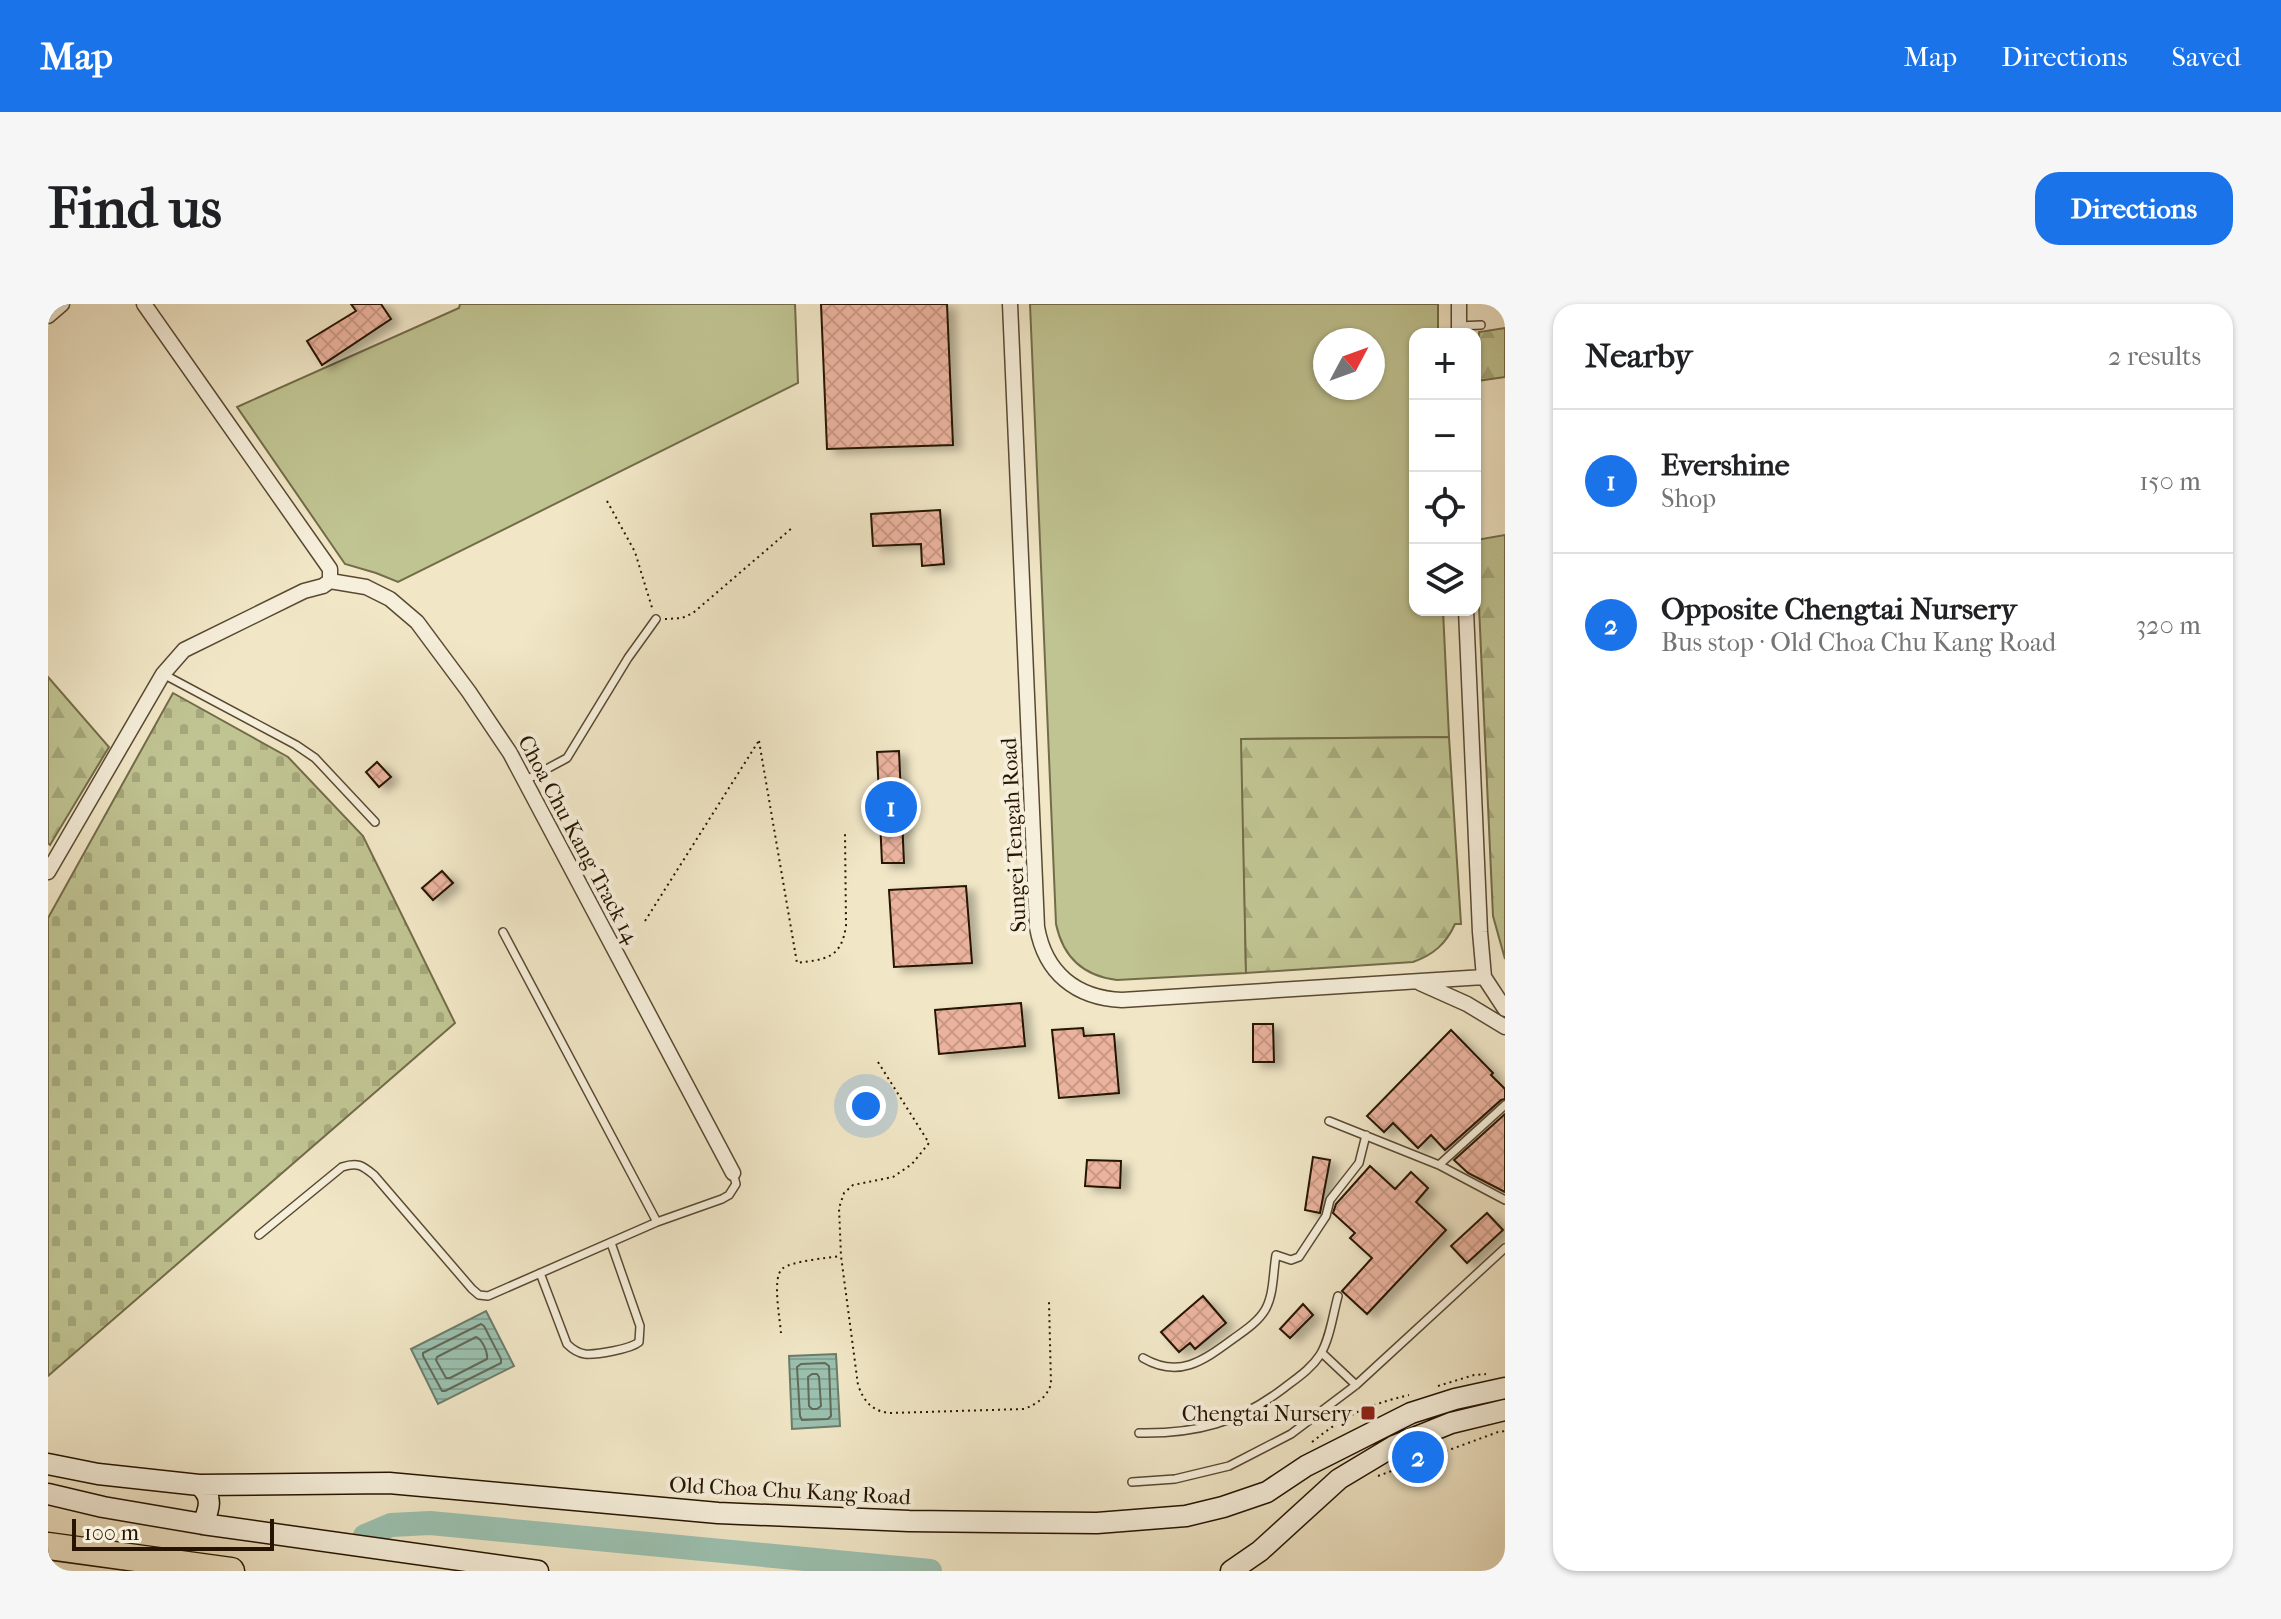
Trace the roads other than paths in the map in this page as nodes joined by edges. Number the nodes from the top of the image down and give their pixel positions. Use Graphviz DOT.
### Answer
graph roads {
  1 [pos="62,304"];
  2 [pos="144,304"];
  3 [pos="1010,304"];
  4 [pos="1459,304"];
  5 [pos="48,316"];
  6 [pos="1481,325"];
  7 [pos="1459,328"];
  8 [pos="1468,328"];
  9 [pos="330,581"];
  10 [pos="1466,616"];
  11 [pos="656,619"];
  12 [pos="163,674"];
  13 [pos="526,780"];
  14 [pos="375,822"];
  15 [pos="48,872"];
  16 [pos="503,932"];
  17 [pos="1484,977"];
  18 [pos="1416,981"];
  19 [pos="1505,1009"];
  20 [pos="1505,1027"];
  21 [pos="1505,1105"];
  22 [pos="1329,1121"];
  23 [pos="1366,1135"];
  24 [pos="1439,1165"];
  25 [pos="733,1173"];
  26 [pos="1505,1200"];
  27 [pos="657,1222"];
  28 [pos="259,1235"];
  29 [pos="611,1243"];
  30 [pos="1505,1248"];
  31 [pos="540,1273"];
  32 [pos="1338,1296"];
  33 [pos="1322,1353"];
  34 [pos="1143,1358"];
  35 [pos="1356,1385"];
  36 [pos="1505,1388"];
  37 [pos="1504,1416"];
  38 [pos="1139,1433"];
  39 [pos="48,1464"];
  40 [pos="1132,1482"];
  41 [pos="199,1485"];
  42 [pos="48,1494"];
  43 [pos="203,1524"];
  44 [pos="48,1546"];
  45 [pos="231,1571"];
  46 [pos="538,1571"];
  47 [pos="1231,1571"];
  1 -- 5 [label="street"];
  2 -- 9 [label="street"];
  3 -- 18 [label="street, Sungei Tengah Road"];
  4 -- 7 [label="street"];
  6 -- 8 [label="lane"];
  9 -- 12 [label="street"];
  9 -- 13 [label="street, Choa Chu Kang Track 14"];
  10 -- 17 [label="street"];
  11 -- 13 [label="lane"];
  12 -- 14 [label="lane"];
  12 -- 15 [label="street"];
  13 -- 25 [label="street, Choa Chu Kang Track 14"];
  16 -- 27 [label="lane"];
  17 -- 18 [label="street, Sungei Tengah Road"];
  17 -- 19 [label="street"];
  18 -- 20 [label="street"];
  21 -- 24 [label="lane"];
  22 -- 23 [label="lane"];
  23 -- 24 [label="lane"];
  23 -- 34 [label="lane"];
  24 -- 26 [label="lane"];
  25 -- 27 [label="lane"];
  27 -- 29 [label="lane"];
  28 -- 31 [label="lane"];
  29 -- 31 [label="lane"];
  29 -- 31 [label="lane"];
  30 -- 35 [label="lane"];
  32 -- 33 [label="lane"];
  33 -- 35 [label="lane"];
  33 -- 38 [label="lane"];
  35 -- 40 [label="lane"];
  36 -- 41 [label="main road, Old Choa Chu Kang Road"];
  37 -- 47 [label="main road"];
  39 -- 41 [label="main road, Old Choa Chu Kang Road"];
  41 -- 43 [label="main road"];
  42 -- 43 [label="main road"];
  43 -- 46 [label="main road"];
  44 -- 45 [label="highway"];
}
